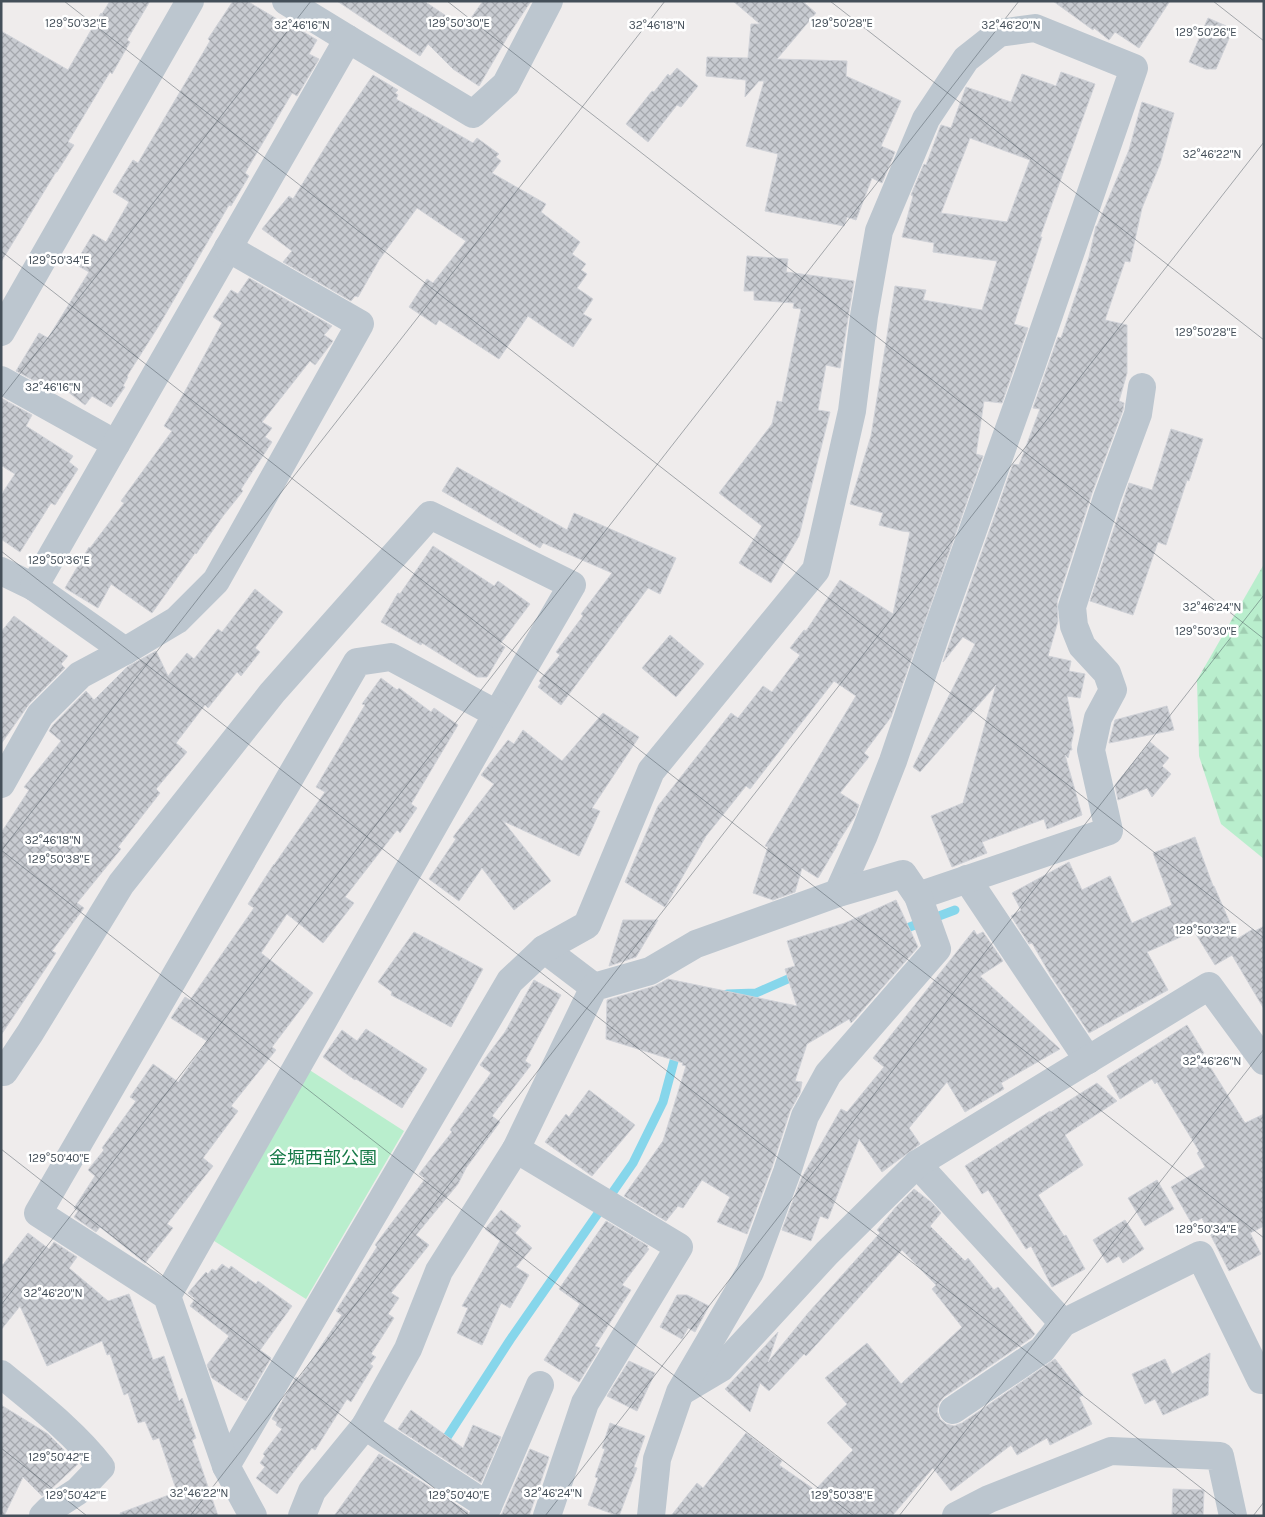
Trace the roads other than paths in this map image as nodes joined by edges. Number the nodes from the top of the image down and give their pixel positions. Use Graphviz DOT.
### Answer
graph roads {
  1 [pos="190,1"];
  2 [pos="286,1"];
  3 [pos="549,1"];
  4 [pos="348,39"];
  5 [pos="228,248"];
  6 [pos="1,332"];
  7 [pos="1,380"];
  8 [pos="1142,387"];
  9 [pos="116,444"];
  10 [pos="12,582"];
  11 [pos="125,651"];
  12 [pos="497,714"];
  13 [pos="1,784"];
  14 [pos="967,879"];
  15 [pos="838,893"];
  16 [pos="918,896"];
  17 [pos="544,949"];
  18 [pos="594,987"];
  19 [pos="1088,1060"];
  20 [pos="1264,1061"];
  21 [pos="1,1071"];
  22 [pos="516,1149"];
  23 [pos="917,1164"];
  24 [pos="167,1296"];
  25 [pos="1063,1323"];
  26 [pos="1,1374"];
  27 [pos="1261,1380"];
  28 [pos="540,1385"];
  29 [pos="680,1392"];
  30 [pos="953,1410"];
  31 [pos="365,1426"];
  32 [pos="226,1466"];
  33 [pos="486,1511"];
  34 [pos="43,1516"];
  35 [pos="253,1516"];
  36 [pos="302,1516"];
  37 [pos="547,1516"];
  38 [pos="651,1516"];
  39 [pos="956,1516"];
  40 [pos="1233,1516"];
  1 -- 6 [label="street"];
  2 -- 4 [label="street"];
  3 -- 4 [label="street"];
  4 -- 5 [label="street"];
  5 -- 9 [label="street"];
  5 -- 11 [label="street"];
  7 -- 9 [label="street"];
  8 -- 14 [label="street"];
  9 -- 10 [label="street"];
  10 -- 11 [label="street"];
  11 -- 13 [label="street"];
  12 -- 21 [label="street"];
  12 -- 24 [label="street"];
  12 -- 24 [label="street"];
  14 -- 16 [label="street"];
  14 -- 19 [label="street"];
  15 -- 16 [label="street"];
  15 -- 17 [label="street"];
  15 -- 18 [label="street"];
  16 -- 29 [label="street"];
  17 -- 18 [label="street"];
  17 -- 32 [label="street"];
  18 -- 22 [label="street"];
  19 -- 20 [label="street"];
  19 -- 23 [label="street"];
  22 -- 31 [label="street"];
  22 -- 37 [label="street"];
  23 -- 25 [label="street"];
  23 -- 29 [label="street"];
  24 -- 32 [label="street"];
  25 -- 27 [label="street"];
  25 -- 30 [label="street"];
  26 -- 34 [label="street"];
  28 -- 33 [label="street"];
  29 -- 38 [label="street"];
  31 -- 33 [label="street"];
  31 -- 36 [label="street"];
  32 -- 35 [label="street"];
  39 -- 40 [label="street"];
}
